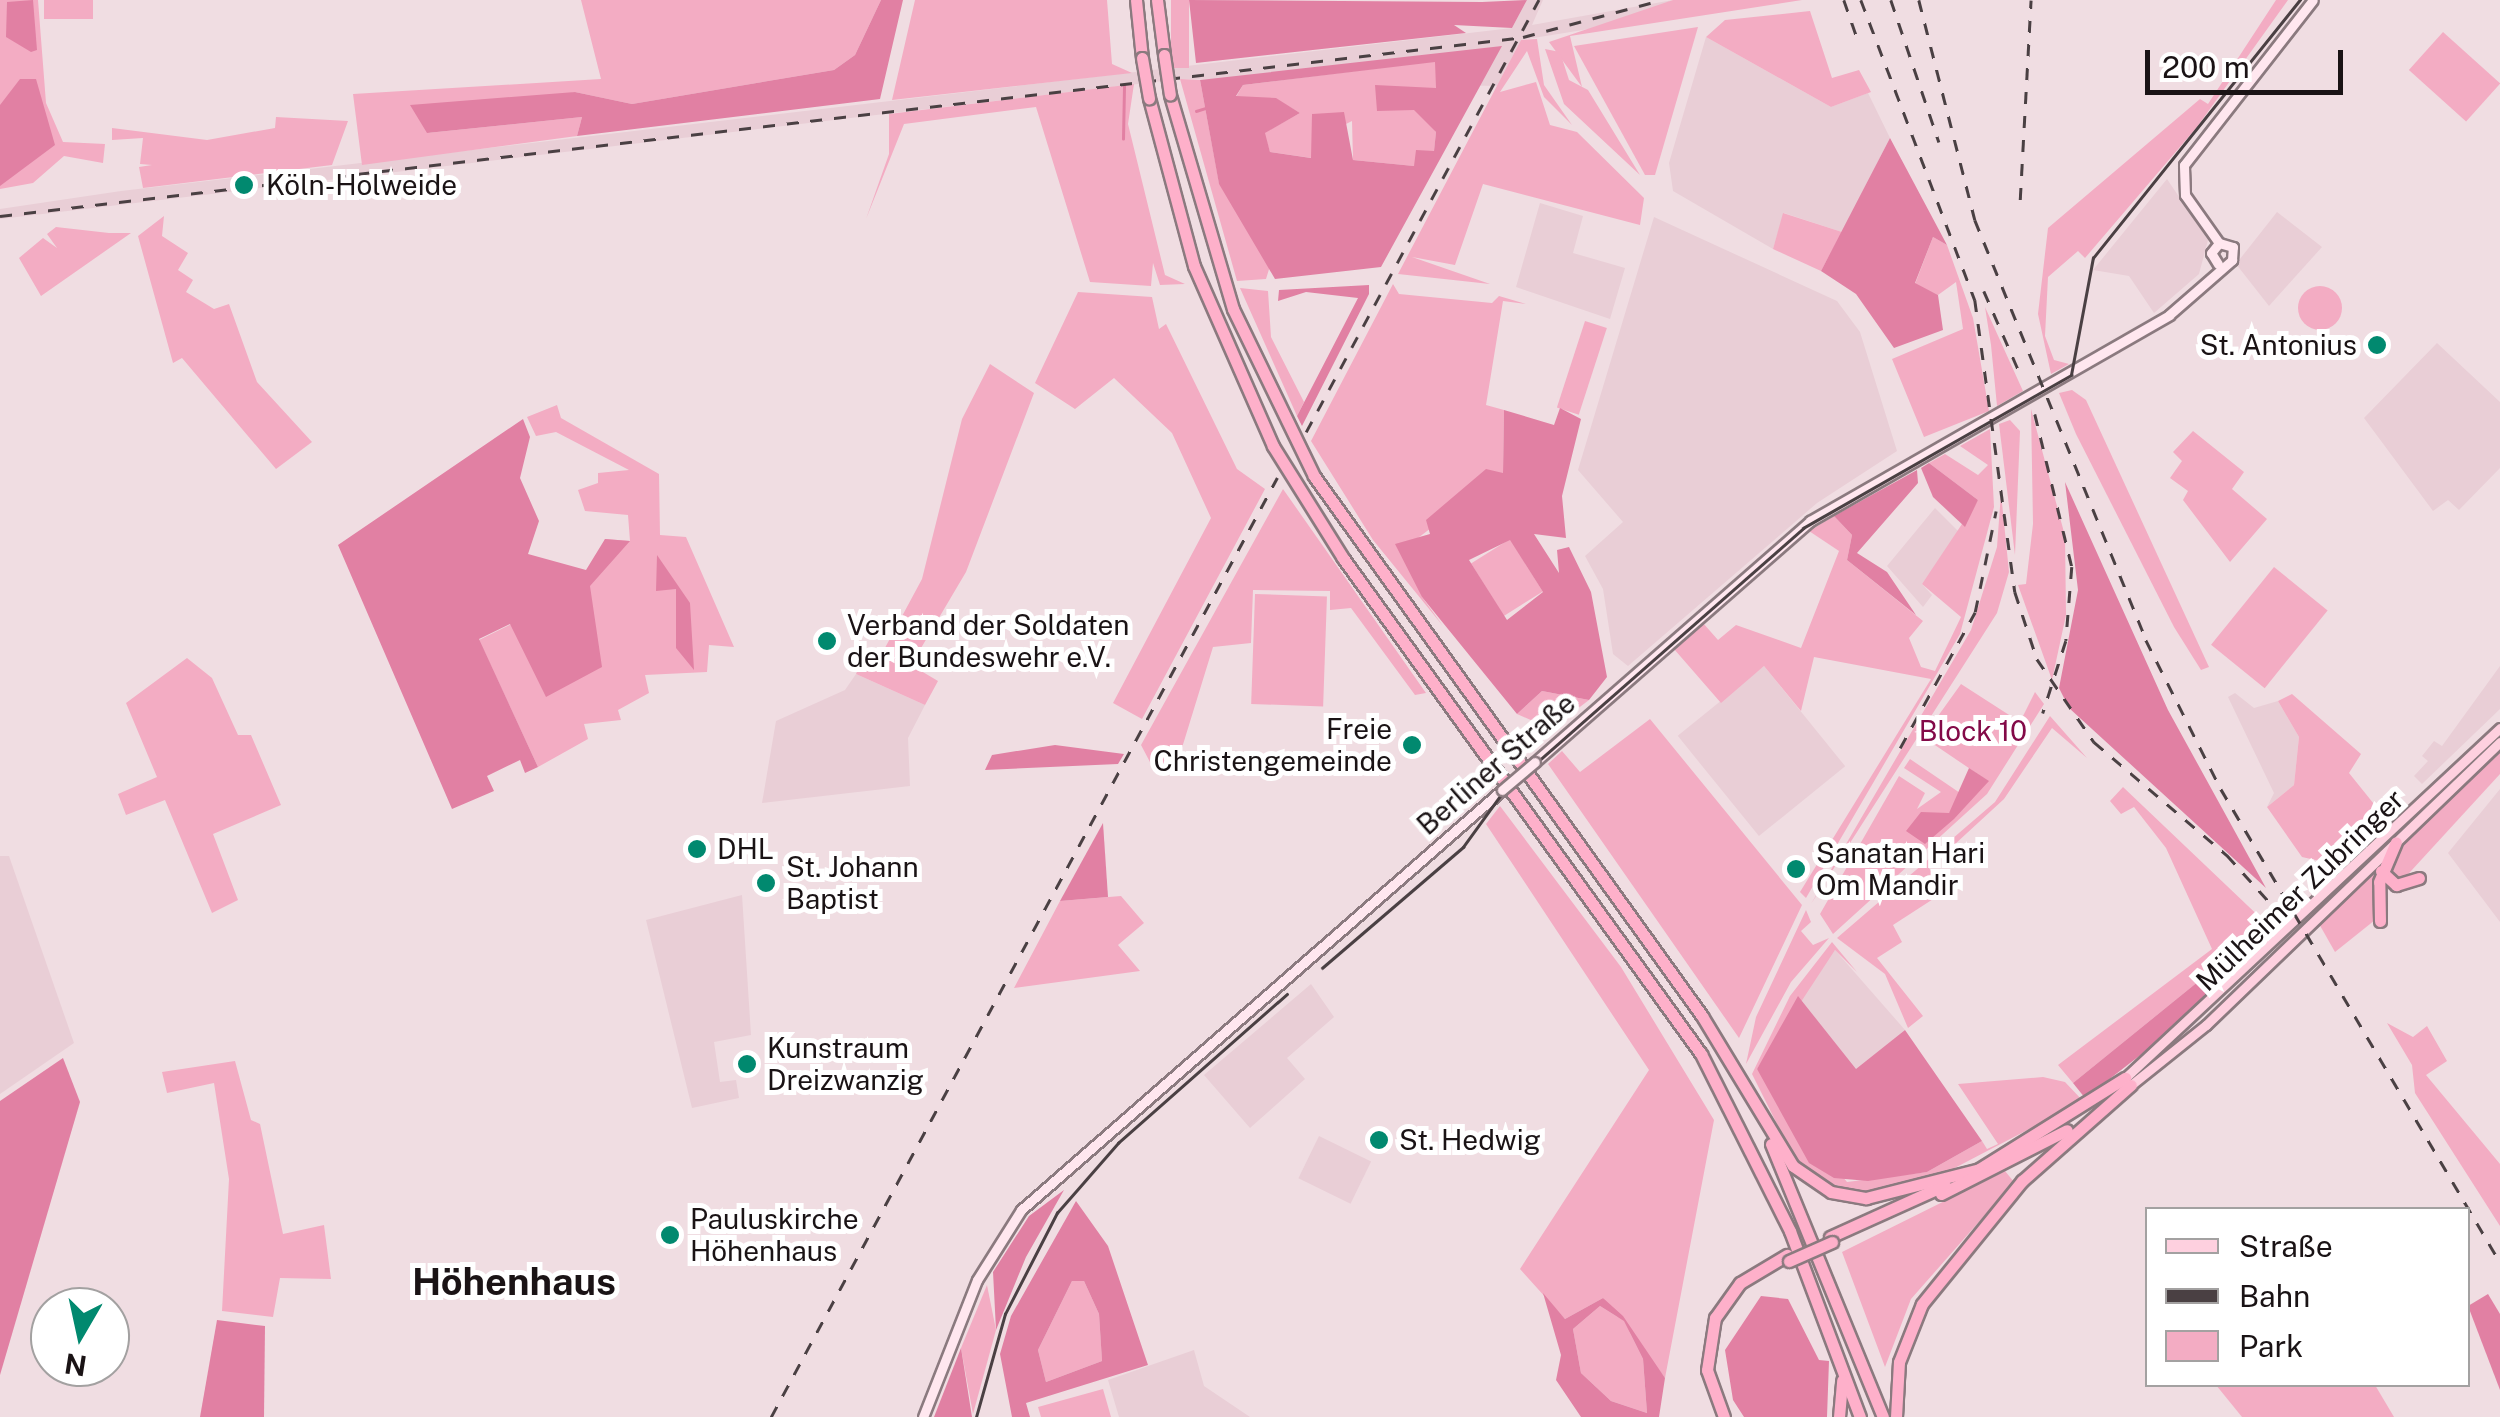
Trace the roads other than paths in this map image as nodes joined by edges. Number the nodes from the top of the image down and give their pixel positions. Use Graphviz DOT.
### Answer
graph roads {
  1 [pos="1136,0"];
  2 [pos="1156,0"];
  3 [pos="2313,0"];
  4 [pos="2219,243"];
  5 [pos="2218,264"];
  6 [pos="2500,728"];
  7 [pos="2500,742"];
  8 [pos="2396,842"];
  9 [pos="2382,871"];
  10 [pos="2419,878"];
  11 [pos="2380,921"];
  12 [pos="2128,1084"];
  13 [pos="1753,1108"];
  14 [pos="1980,1168"];
  15 [pos="1831,1240"];
  16 [pos="1840,1356"];
  17 [pos="923,1417"];
  18 [pos="1728,1417"];
  19 [pos="1839,1417"];
  20 [pos="1860,1417"];
  21 [pos="1883,1417"];
  22 [pos="1896,1417"];
  1 -- 16 [label="highway, bridge"];
  2 -- 13 [label="highway, bridge"];
  3 -- 4 [label="main road"];
  4 -- 5 [label="main road"];
  4 -- 5 [label="main road"];
  5 -- 17 [label="main road, Berliner Straße, bridge"];
  6 -- 12 [label="main road, Mülheimer Zubringer"];
  7 -- 8 [label="main road, Mülheimer Zubringer"];
  8 -- 9 [label="highway"];
  8 -- 12 [label="main road, Mülheimer Zubringer"];
  9 -- 10 [label="highway"];
  9 -- 11 [label="highway"];
  12 -- 14 [label="highway"];
  12 -- 15 [label="highway"];
  12 -- 22 [label="highway"];
  13 -- 14 [label="highway"];
  13 -- 21 [label="highway"];
  14 -- 15 [label="highway"];
  15 -- 18 [label="highway, bridge"];
  16 -- 19 [label="highway"];
  16 -- 20 [label="highway"];
}
